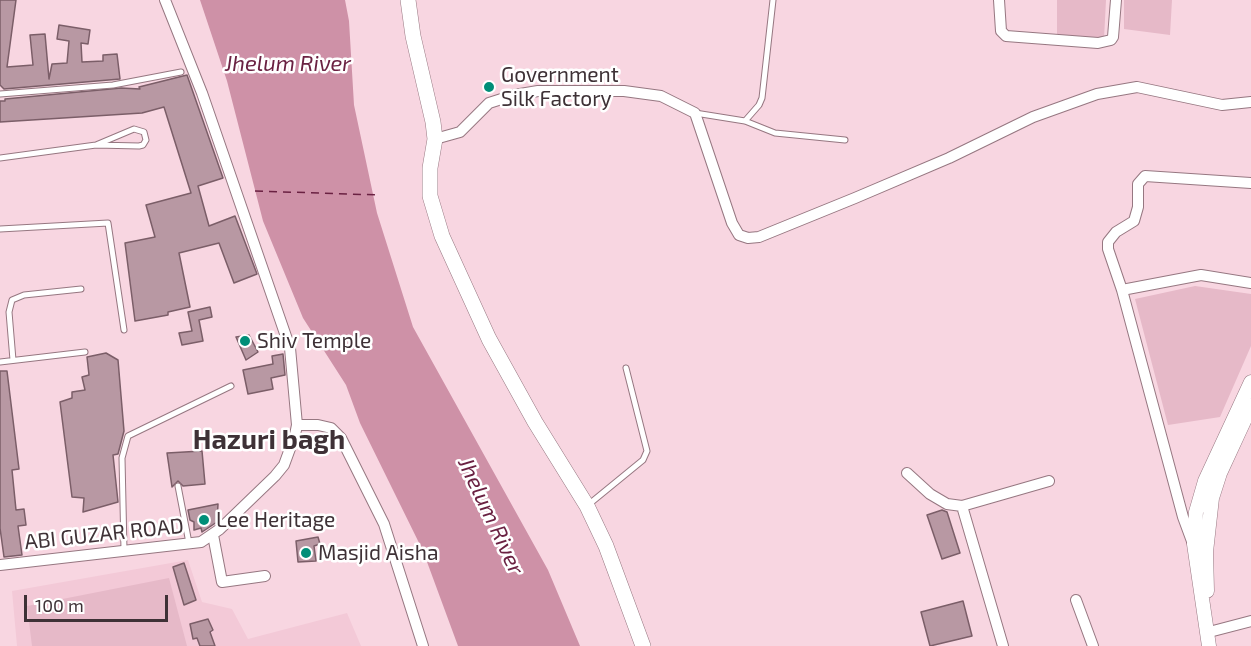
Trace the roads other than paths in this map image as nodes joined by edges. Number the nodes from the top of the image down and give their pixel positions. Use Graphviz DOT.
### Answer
graph roads {
  1 [pos="165,0"];
  2 [pos="408,0"];
  3 [pos="773,0"];
  4 [pos="999,0"];
  5 [pos="1116,0"];
  6 [pos="181,72"];
  7 [pos="0,94"];
  8 [pos="1251,102"];
  9 [pos="695,113"];
  10 [pos="745,121"];
  11 [pos="435,139"];
  12 [pos="845,140"];
  13 [pos="96,145"];
  14 [pos="0,158"];
  15 [pos="1251,183"];
  16 [pos="0,229"];
  17 [pos="1251,283"];
  18 [pos="81,290"];
  19 [pos="1122,290"];
  20 [pos="124,330"];
  21 [pos="85,352"];
  22 [pos="13,360"];
  23 [pos="0,362"];
  24 [pos="626,368"];
  25 [pos="1251,382"];
  26 [pos="231,386"];
  27 [pos="1251,406"];
  28 [pos="1243,421"];
  29 [pos="297,426"];
  30 [pos="907,473"];
  31 [pos="1049,481"];
  32 [pos="178,486"];
  33 [pos="587,506"];
  34 [pos="962,506"];
  35 [pos="213,535"];
  36 [pos="1194,544"];
  37 [pos="189,545"];
  38 [pos="124,550"];
  39 [pos="1206,552"];
  40 [pos="0,565"];
  41 [pos="265,576"];
  42 [pos="1076,600"];
  43 [pos="1251,621"];
  44 [pos="1214,631"];
  45 [pos="423,646"];
  46 [pos="643,646"];
  47 [pos="1003,646"];
  48 [pos="1093,646"];
  49 [pos="1209,646"];
  50 [pos="1218,646"];
  1 -- 29 [label="street"];
  2 -- 11 [label="main road"];
  3 -- 10 [label="lane"];
  4 -- 5 [label="street"];
  6 -- 7 [label="lane"];
  8 -- 9 [label="street"];
  9 -- 10 [label="lane"];
  9 -- 11 [label="street"];
  10 -- 12 [label="lane"];
  11 -- 33 [label="main road"];
  13 -- 13 [label="lane"];
  13 -- 14 [label="lane"];
  15 -- 19 [label="street"];
  16 -- 20 [label="lane"];
  17 -- 19 [label="street"];
  18 -- 22 [label="lane"];
  19 -- 36 [label="street"];
  21 -- 22 [label="lane"];
  22 -- 23 [label="lane"];
  24 -- 33 [label="lane"];
  25 -- 28 [label="street"];
  26 -- 38 [label="lane"];
  27 -- 28 [label="street"];
  28 -- 36 [label="street"];
  28 -- 39 [label="street"];
  29 -- 35 [label="street, ABI GUZAR ROAD"];
  29 -- 45 [label="street"];
  30 -- 34 [label="street"];
  31 -- 34 [label="street"];
  32 -- 37 [label="lane"];
  33 -- 46 [label="main road"];
  34 -- 47 [label="street"];
  35 -- 37 [label="street, ABI GUZAR ROAD"];
  35 -- 41 [label="street"];
  36 -- 39 [label="street"];
  36 -- 49 [label="street"];
  37 -- 38 [label="street, ABI GUZAR ROAD"];
  38 -- 40 [label="street, ABI GUZAR ROAD"];
  39 -- 44 [label="street"];
  42 -- 48 [label="street"];
  43 -- 44 [label="street"];
  44 -- 50 [label="street"];
}
